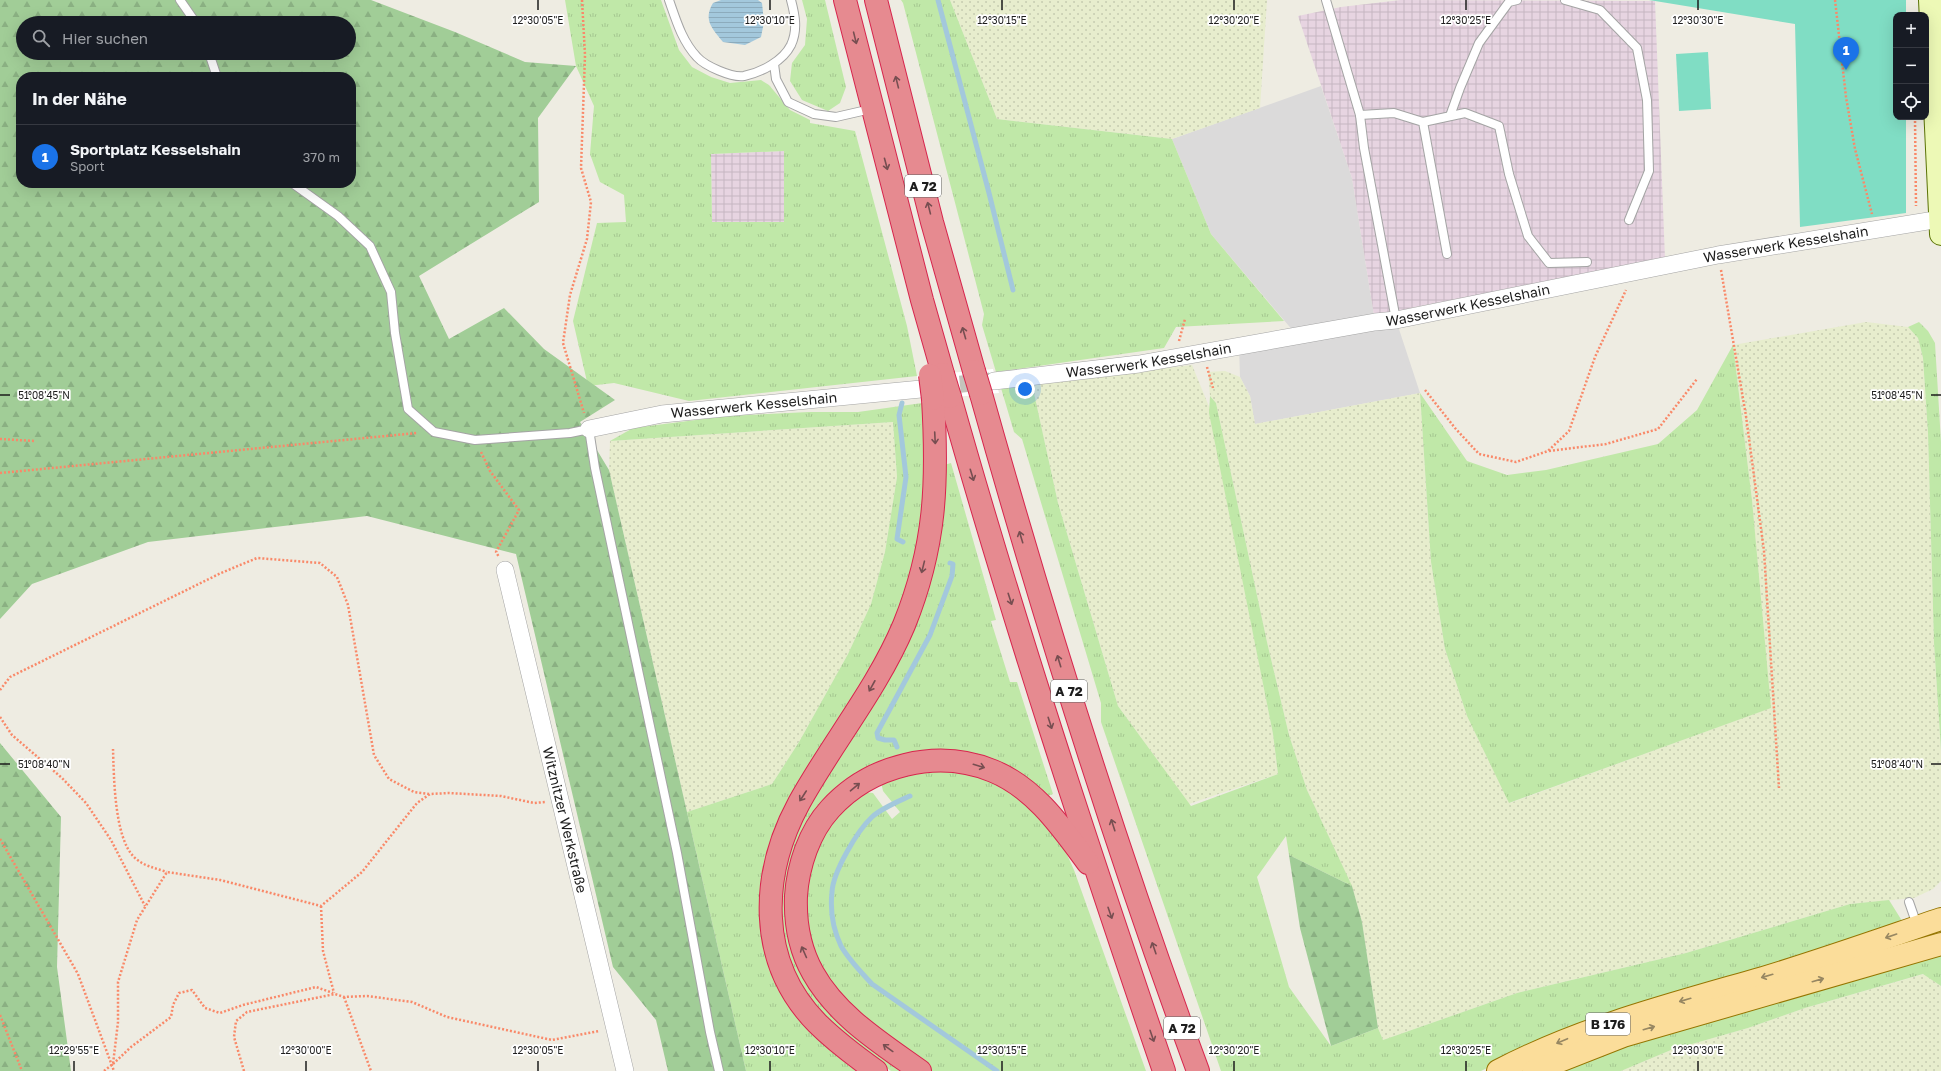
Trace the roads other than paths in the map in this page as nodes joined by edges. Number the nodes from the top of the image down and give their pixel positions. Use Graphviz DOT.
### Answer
graph roads {
  1 [pos="180,0"];
  2 [pos="669,0"];
  3 [pos="791,0"];
  4 [pos="845,0"];
  5 [pos="876,0"];
  6 [pos="1326,0"];
  7 [pos="1518,0"];
  8 [pos="1565,0"];
  9 [pos="1930,0"];
  10 [pos="191,16"];
  11 [pos="211,60"];
  12 [pos="774,64"];
  13 [pos="215,72"];
  14 [pos="872,109"];
  15 [pos="1360,115"];
  16 [pos="1450,116"];
  17 [pos="1423,122"];
  18 [pos="299,188"];
  19 [pos="1629,220"];
  20 [pos="1941,224"];
  21 [pos="1447,254"];
  22 [pos="1587,262"];
  23 [pos="1396,320"];
  24 [pos="935,387"];
  25 [pos="988,387"];
  26 [pos="589,429"];
  27 [pos="505,570"];
  28 [pos="1098,876"];
  29 [pos="1909,902"];
  30 [pos="1941,919"];
  31 [pos="1917,927"];
  32 [pos="1941,944"];
  33 [pos="625,1071"];
  34 [pos="719,1071"];
  35 [pos="876,1071"];
  36 [pos="920,1071"];
  37 [pos="1164,1071"];
  38 [pos="1198,1071"];
  39 [pos="1498,1071"];
  40 [pos="1534,1071"];
  1 -- 10 [label="lane"];
  2 -- 12 [label="lane"];
  3 -- 12 [label="lane"];
  4 -- 14 [label="highway, A 72, one-way"];
  25 -- 5 [label="highway, A 72, one-way, bridge"];
  6 -- 15 [label="lane"];
  7 -- 16 [label="lane"];
  8 -- 19 [label="lane"];
  9 -- 20 [label="main road"];
  11 -- 13 [label="lane"];
  12 -- 14 [label="lane"];
  14 -- 24 [label="highway, A 72, one-way"];
  15 -- 17 [label="lane"];
  15 -- 23 [label="lane"];
  16 -- 17 [label="lane"];
  16 -- 22 [label="lane"];
  17 -- 21 [label="lane"];
  18 -- 26 [label="lane"];
  20 -- 23 [label="street, Wasserwerk Kesselshain"];
  23 -- 25 [label="street, Wasserwerk Kesselshain"];
  24 -- 26 [label="street, Wasserwerk Kesselshain"];
  24 -- 28 [label="highway, A 72, one-way"];
  24 -- 35 [label="highway, one-way"];
  38 -- 25 [label="highway, A 72, one-way"];
  26 -- 34 [label="lane"];
  27 -- 33 [label="street, Witznitzer Werkstraße"];
  36 -- 28 [label="highway, one-way"];
  28 -- 37 [label="highway, A 72, one-way"];
  29 -- 31 [label="lane"];
  30 -- 31 [label="main road, B 176"];
  31 -- 39 [label="main road, B 176, one-way"];
  40 -- 32 [label="main road, B 176, one-way"];
}
